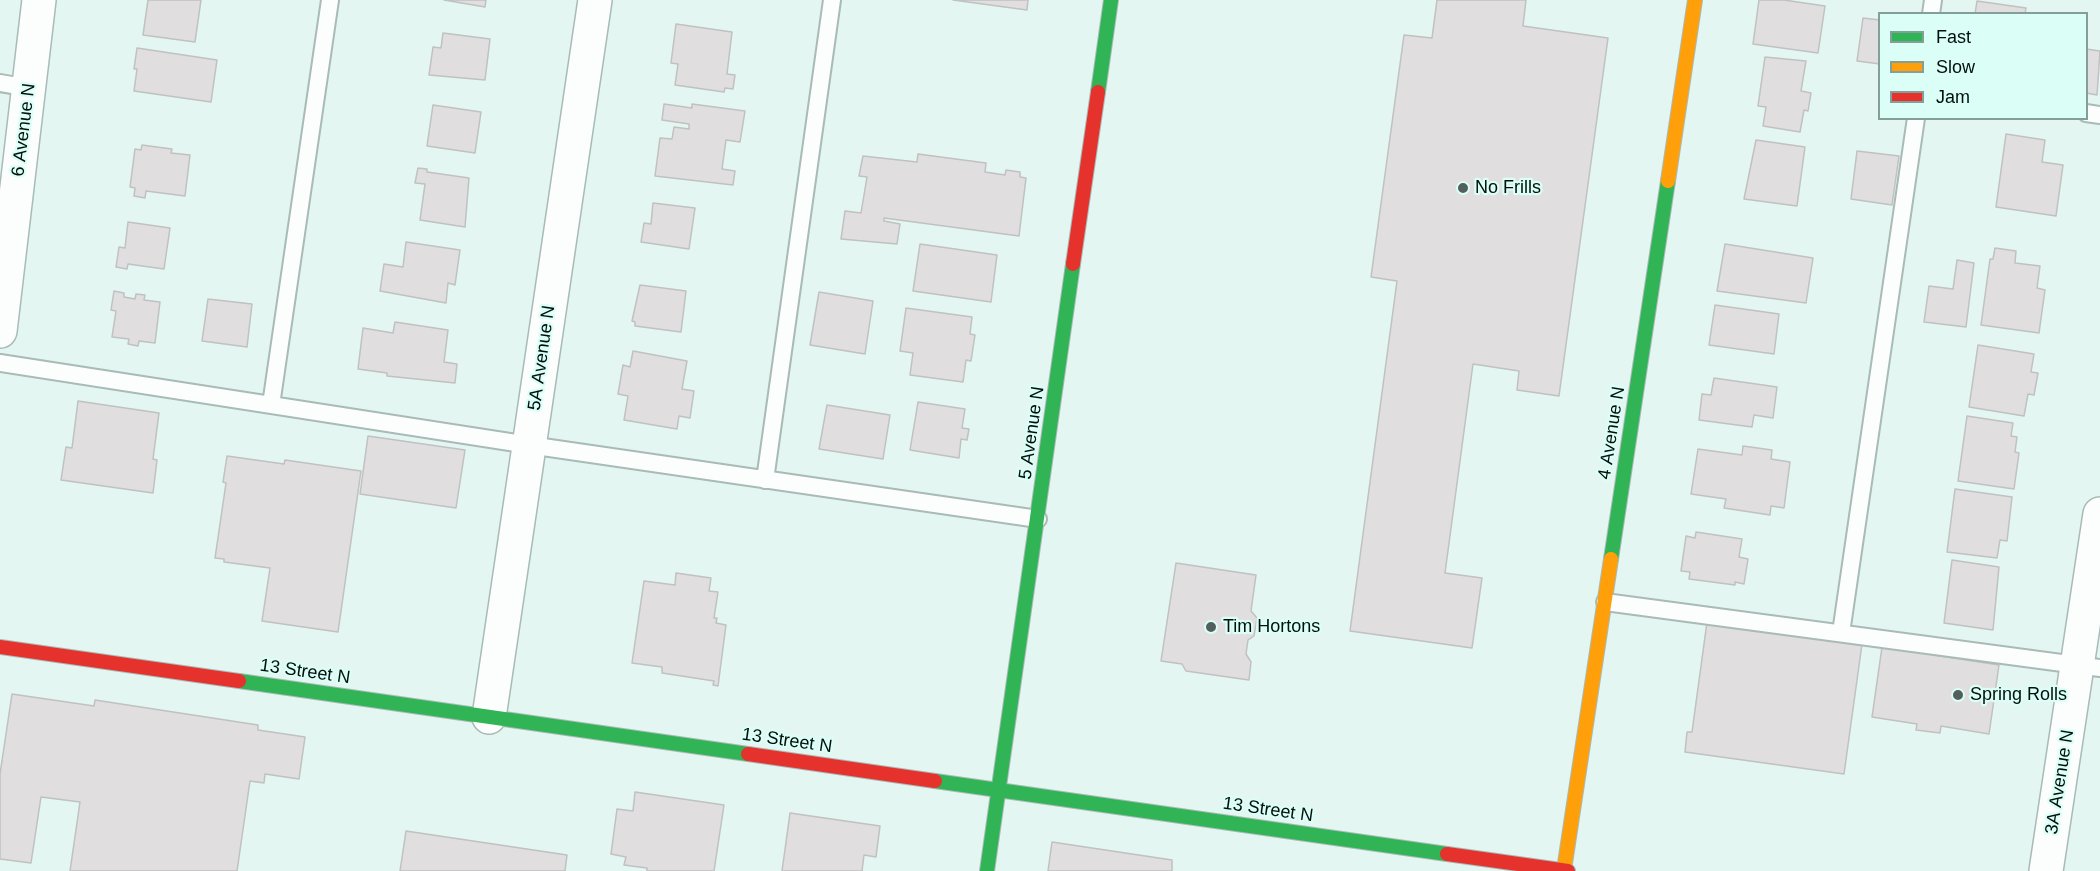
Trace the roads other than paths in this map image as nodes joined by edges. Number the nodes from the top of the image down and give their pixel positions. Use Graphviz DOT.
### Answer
graph roads {
  1 [pos="39,0"];
  2 [pos="330,0"];
  3 [pos="595,0"];
  4 [pos="832,0"];
  5 [pos="1111,0"];
  6 [pos="1695,0"];
  7 [pos="14,86"];
  8 [pos="1916,120"];
  9 [pos="0,331"];
  10 [pos="0,363"];
  11 [pos="271,405"];
  12 [pos="529,445"];
  13 [pos="765,480"];
  14 [pos="2100,514"];
  15 [pos="1038,519"];
  16 [pos="1605,603"];
  17 [pos="1841,633"];
  18 [pos="0,647"];
  19 [pos="2089,666"];
  20 [pos="489,717"];
  21 [pos="1000,789"];
  22 [pos="987,871"];
  23 [pos="1566,871"];
  24 [pos="2046,871"];
  1 -- 7 [label="street, 6 Avenue N"];
  2 -- 11 [label="lane"];
  3 -- 12 [label="street, 5A Avenue N"];
  4 -- 13 [label="lane"];
  5 -- 15 [label="street, 5 Avenue N"];
  6 -- 16 [label="street, 4 Avenue N"];
  7 -- 9 [label="street, 6 Avenue N"];
  8 -- 17 [label="lane"];
  10 -- 11 [label="lane"];
  11 -- 12 [label="lane"];
  12 -- 13 [label="lane"];
  12 -- 20 [label="street, 5A Avenue N"];
  13 -- 15 [label="lane"];
  14 -- 19 [label="street, 3A Avenue N"];
  15 -- 21 [label="street, 5 Avenue N"];
  16 -- 17 [label="lane"];
  16 -- 23 [label="street, 4 Avenue N"];
  17 -- 19 [label="lane"];
  18 -- 20 [label="street, 13 Street N"];
  19 -- 24 [label="street, 3A Avenue N"];
  20 -- 21 [label="street, 13 Street N"];
  21 -- 22 [label="street, 5 Avenue N"];
  21 -- 23 [label="street, 13 Street N"];
}
